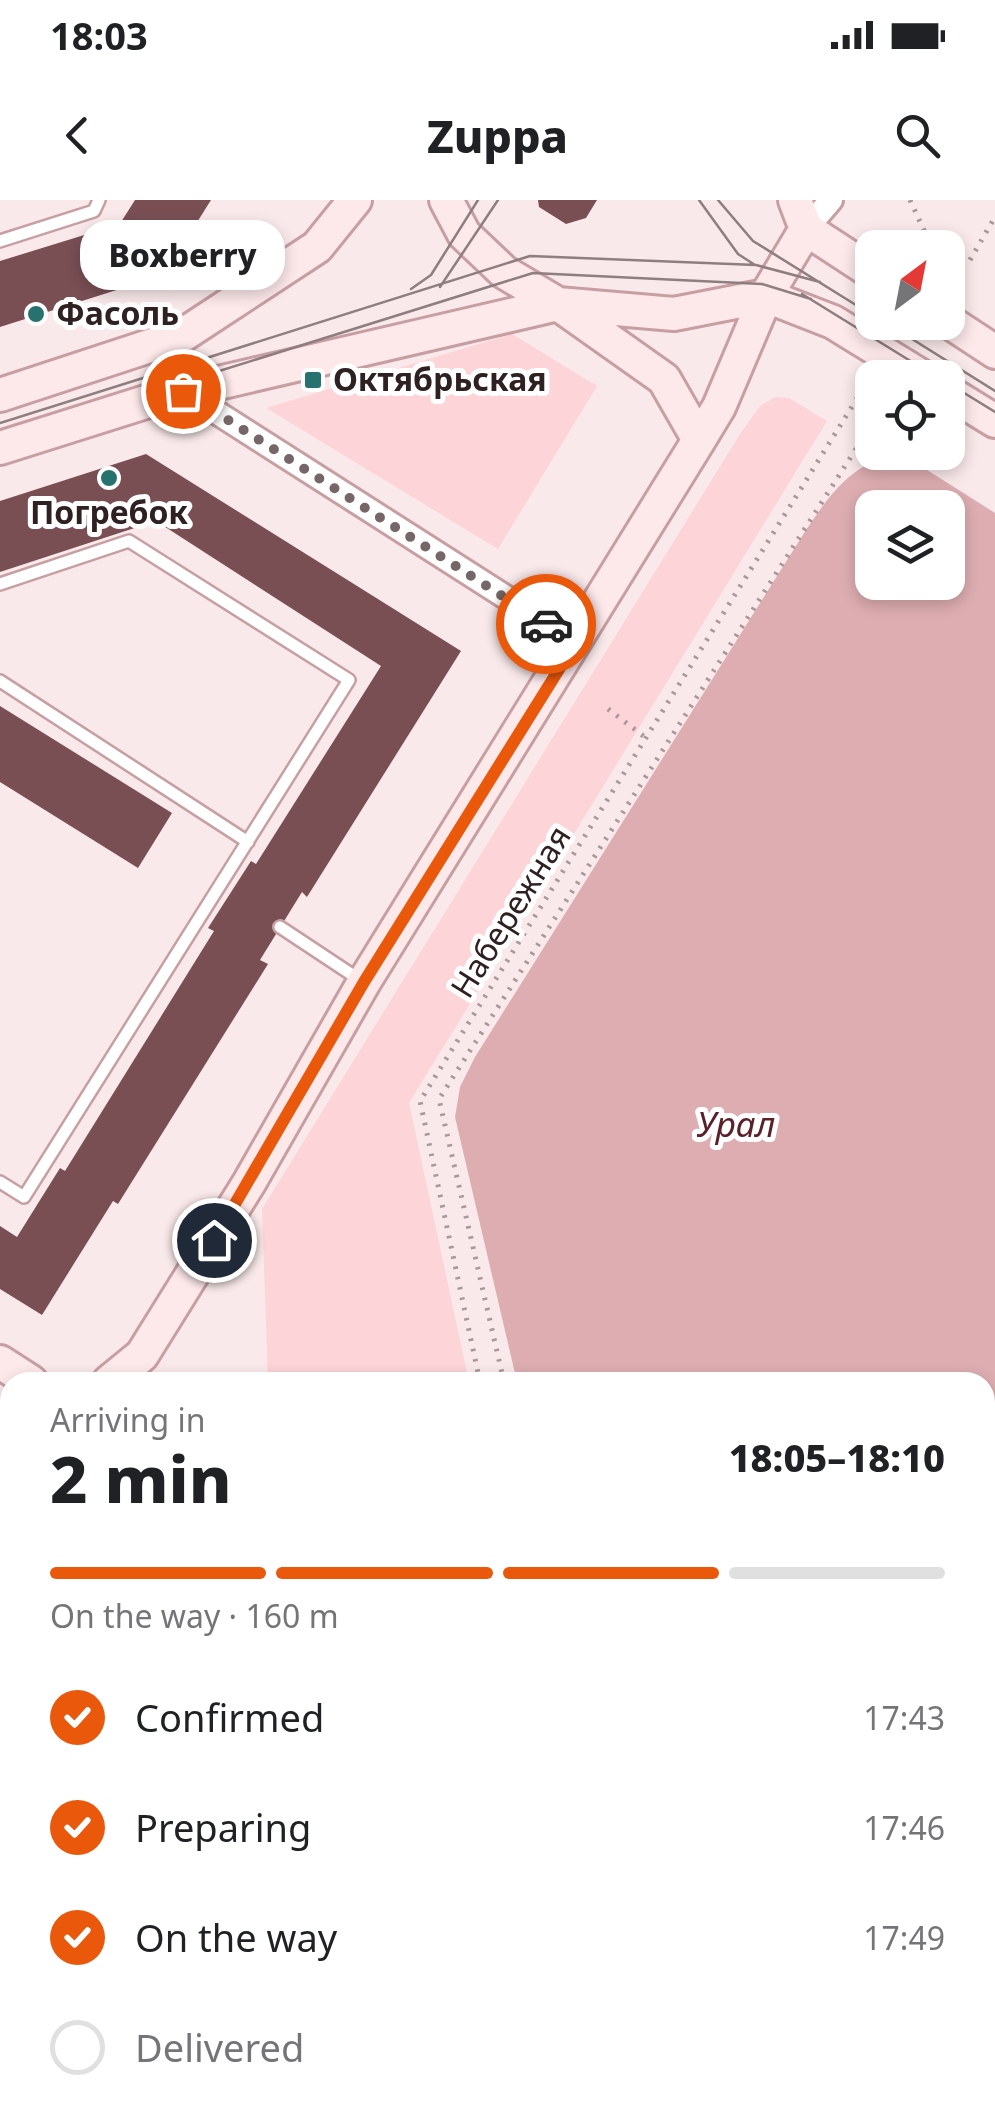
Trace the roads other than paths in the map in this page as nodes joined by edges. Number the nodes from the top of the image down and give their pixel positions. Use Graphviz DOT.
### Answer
graph roads {
  1 [pos="99,200"];
  2 [pos="355,200"];
  3 [pos="446,200"];
  4 [pos="831,200"];
  5 [pos="800,214"];
  6 [pos="0,240"];
  7 [pos="855,258"];
  8 [pos="766,296"];
  9 [pos="558,304"];
  10 [pos="965,332"];
  11 [pos="995,352"];
  12 [pos="895,360"];
  13 [pos="183,391"];
  14 [pos="0,395"];
  15 [pos="965,402"];
  16 [pos="995,421"];
  17 [pos="698,440"];
  18 [pos="0,448"];
  19 [pos="0,584"];
  20 [pos="576,642"];
  21 [pos="0,682"];
  22 [pos="248,842"];
  23 [pos="280,927"];
  24 [pos="364,982"];
  25 [pos="0,1182"];
  26 [pos="121,1372"];
  1 -- 6 [label="lane"];
  2 -- 14 [label="main road"];
  3 -- 9 [label="main road"];
  4 -- 5 [label="street"];
  5 -- 7 [label="main road"];
  5 -- 8 [label="main road"];
  8 -- 9 [label="main road"];
  8 -- 12 [label="main road"];
  8 -- 17 [label="main road"];
  9 -- 13 [label="main road"];
  9 -- 17 [label="main road"];
  10 -- 11 [label="main road"];
  13 -- 18 [label="main road"];
  13 -- 20 [label="street"];
  15 -- 16 [label="main road"];
  17 -- 20 [label="main road"];
  19 -- 22 [label="lane"];
  20 -- 24 [label="main road"];
  21 -- 22 [label="lane"];
  22 -- 25 [label="lane"];
  23 -- 24 [label="lane"];
  24 -- 26 [label="main road"];
}
